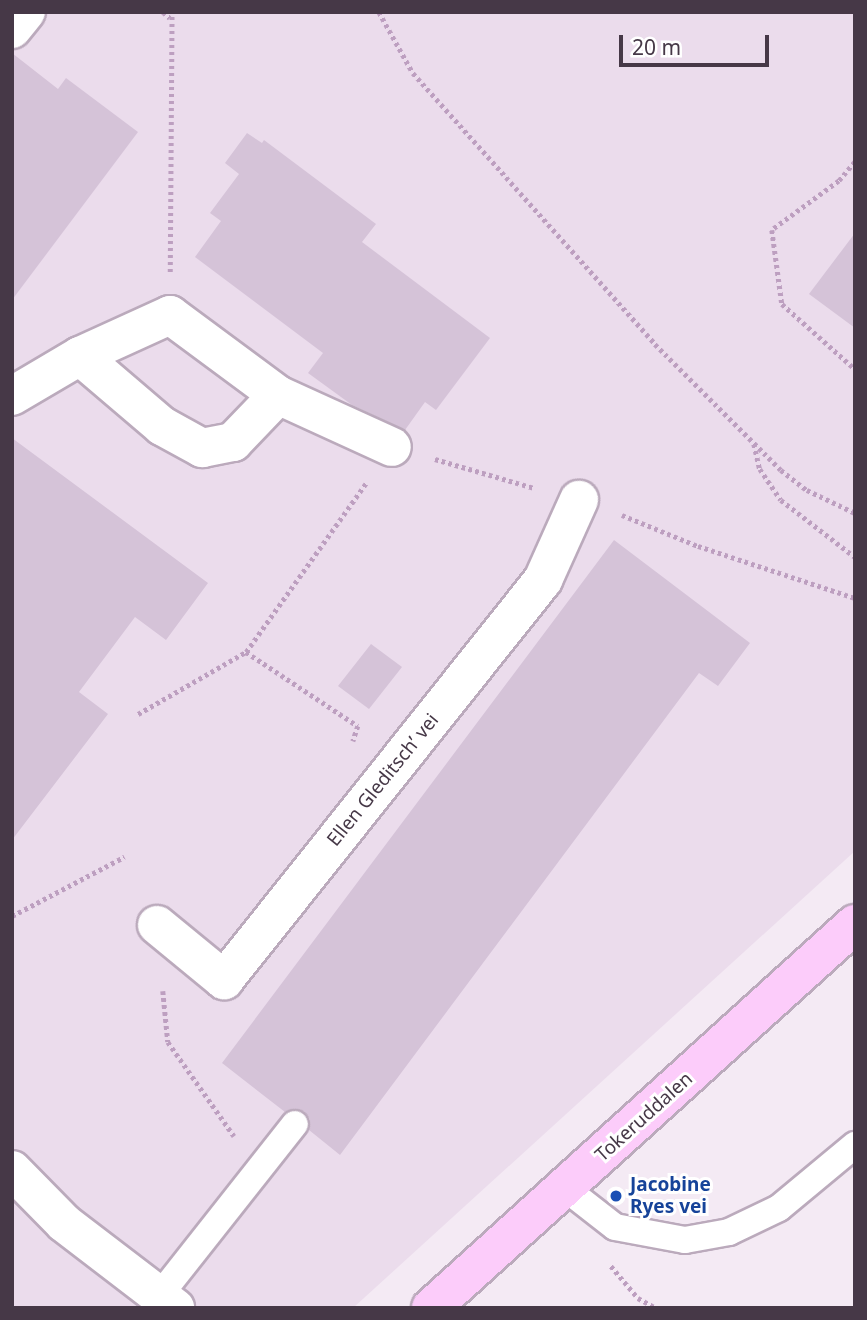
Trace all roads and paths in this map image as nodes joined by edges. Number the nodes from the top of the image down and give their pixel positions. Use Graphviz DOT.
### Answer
graph roads {
  1 [pos="26,12"];
  2 [pos="163,12"];
  3 [pos="379,12"];
  4 [pos="171,15"];
  5 [pos="12,29"];
  6 [pos="855,162"];
  7 [pos="170,314"];
  8 [pos="80,356"];
  9 [pos="855,369"];
  10 [pos="278,395"];
  11 [pos="12,396"];
  12 [pos="754,444"];
  13 [pos="391,447"];
  14 [pos="579,500"];
  15 [pos="855,513"];
  16 [pos="855,557"];
  17 [pos="246,652"];
  18 [pos="138,714"];
  19 [pos="350,752"];
  20 [pos="124,857"];
  21 [pos="13,916"];
  22 [pos="855,924"];
  23 [pos="157,925"];
  24 [pos="295,1124"];
  25 [pos="855,1145"];
  26 [pos="263,1163"];
  27 [pos="12,1170"];
  28 [pos="844,1170"];
  29 [pos="565,1188"];
  30 [pos="615,1227"];
  31 [pos="167,1302"];
  32 [pos="431,1308"];
  33 [pos="656,1308"];
  1 -- 5 [label="street"];
  2 -- 4 [label="path"];
  3 -- 12 [label="path"];
  4 -- 7 [label="path"];
  6 -- 9 [label="path"];
  7 -- 8 [label="street"];
  7 -- 10 [label="street"];
  8 -- 10 [label="street"];
  8 -- 11 [label="street"];
  10 -- 13 [label="street"];
  12 -- 15 [label="path"];
  12 -- 16 [label="path"];
  13 -- 17 [label="path"];
  14 -- 23 [label="street, Ellen Gleditsch’ vei"];
  17 -- 18 [label="path"];
  17 -- 19 [label="path"];
  20 -- 21 [label="path"];
  22 -- 29 [label="street, Tokeruddalen"];
  23 -- 26 [label="path"];
  24 -- 26 [label="lane"];
  25 -- 28 [label="lane"];
  26 -- 31 [label="lane"];
  27 -- 31 [label="street"];
  28 -- 30 [label="lane"];
  29 -- 30 [label="lane"];
  29 -- 32 [label="street, Tokeruddalen"];
  30 -- 33 [label="path"];
}
